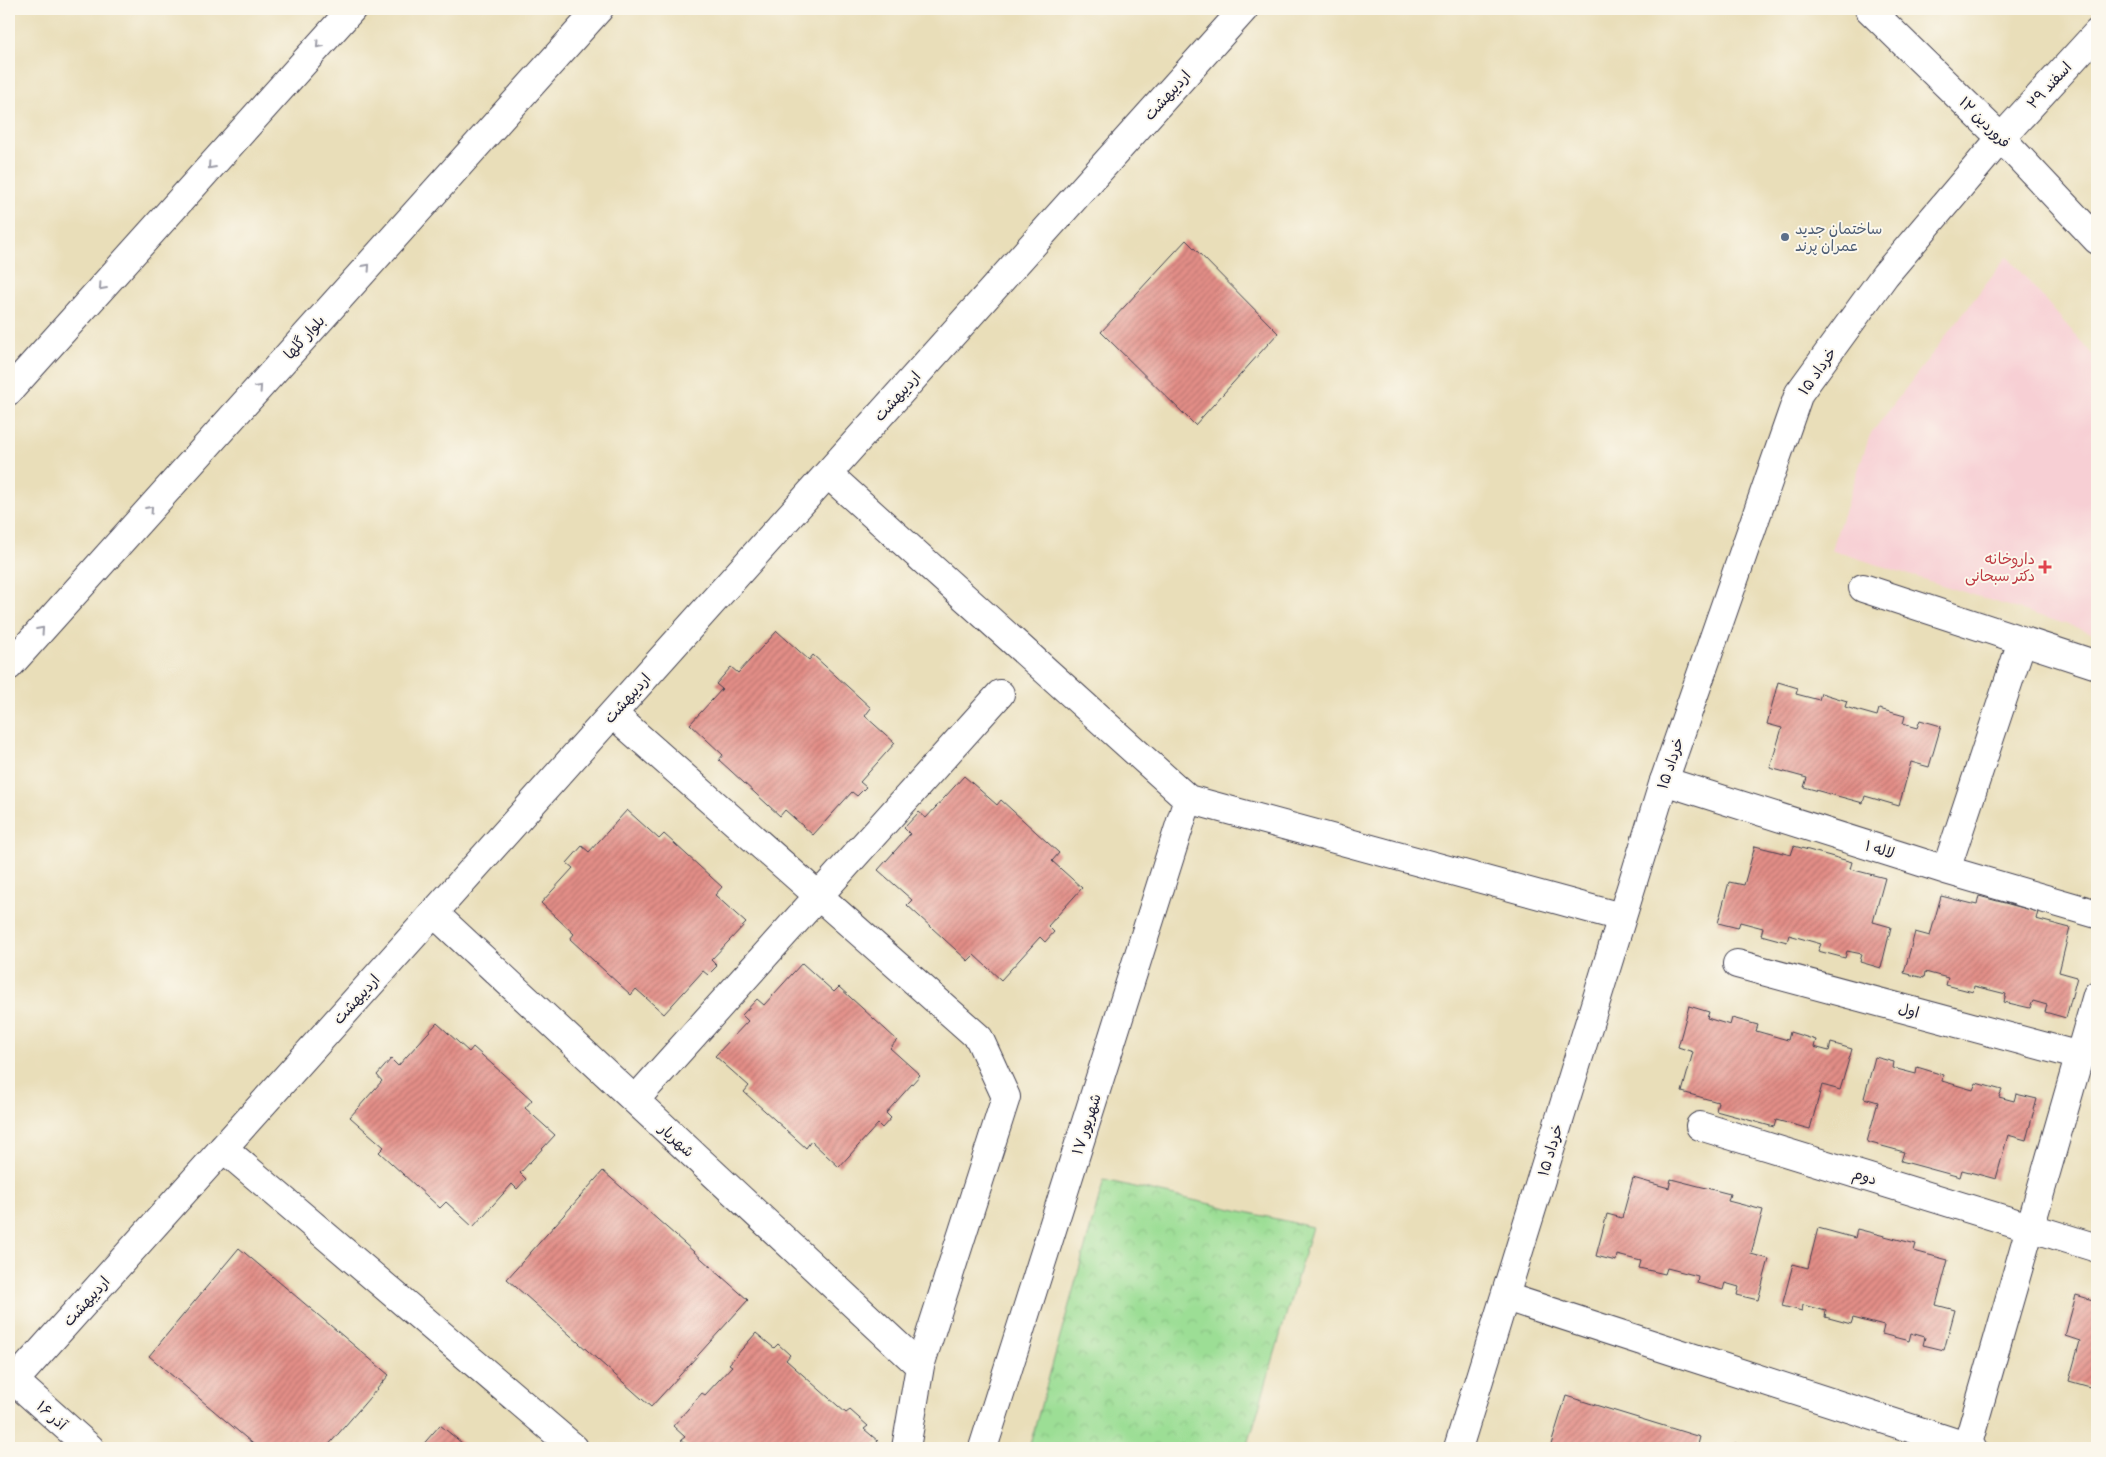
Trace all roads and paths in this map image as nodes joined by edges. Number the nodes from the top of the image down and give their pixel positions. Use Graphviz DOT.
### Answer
graph roads {
  1 [pos="352,9"];
  2 [pos="599,9"];
  3 [pos="1244,9"];
  4 [pos="1869,9"];
  5 [pos="2097,33"];
  6 [pos="2001,138"];
  7 [pos="2097,240"];
  8 [pos="9,391"];
  9 [pos="828,474"];
  10 [pos="1863,588"];
  11 [pos="2022,641"];
  12 [pos="2097,665"];
  13 [pos="9,666"];
  14 [pos="1000,694"];
  15 [pos="613,714"];
  16 [pos="1664,781"];
  17 [pos="1188,799"];
  18 [pos="1946,870"];
  19 [pos="818,896"];
  20 [pos="434,913"];
  21 [pos="2097,914"];
  22 [pos="1621,917"];
  23 [pos="1738,964"];
  24 [pos="2097,995"];
  25 [pos="2080,1056"];
  26 [pos="635,1100"];
  27 [pos="1700,1126"];
  28 [pos="223,1148"];
  29 [pos="2031,1226"];
  30 [pos="2097,1248"];
  31 [pos="1506,1297"];
  32 [pos="920,1366"];
  33 [pos="10,1381"];
  34 [pos="1911,1439"];
  35 [pos="1969,1447"];
  36 [pos="90,1448"];
  37 [pos="574,1448"];
  38 [pos="906,1448"];
  39 [pos="983,1448"];
  40 [pos="1458,1448"];
  1 -- 8 [label="street, one-way"];
  13 -- 2 [label="street, بلوار گلها, one-way"];
  3 -- 9 [label="street, اردیبهشت"];
  4 -- 6 [label="street, ۱۲ فروردین"];
  5 -- 6 [label="street, ۲۹ اسفند"];
  6 -- 7 [label="street, ۱۲ فروردین"];
  6 -- 16 [label="street, ۱۵ خرداد"];
  9 -- 15 [label="street, اردیبهشت"];
  9 -- 17 [label="street"];
  10 -- 11 [label="street"];
  11 -- 12 [label="street"];
  11 -- 18 [label="street"];
  14 -- 19 [label="street"];
  15 -- 19 [label="street"];
  15 -- 20 [label="street, اردیبهشت"];
  16 -- 18 [label="street, لاله ۱"];
  16 -- 22 [label="street, ۱۵ خرداد"];
  17 -- 22 [label="street"];
  17 -- 39 [label="street, ۱۷ شهریور"];
  18 -- 21 [label="street, لاله ۱"];
  19 -- 26 [label="street"];
  19 -- 32 [label="street"];
  20 -- 26 [label="street, شهریار"];
  20 -- 28 [label="street, اردیبهشت"];
  22 -- 31 [label="street, ۱۵ خرداد"];
  23 -- 25 [label="street, اول"];
  24 -- 25 [label="street"];
  25 -- 29 [label="street"];
  26 -- 32 [label="street, شهریار"];
  27 -- 29 [label="street, دوم"];
  28 -- 33 [label="street, اردیبهشت"];
  28 -- 37 [label="street"];
  29 -- 30 [label="street, دوم"];
  29 -- 35 [label="street"];
  31 -- 34 [label="street"];
  31 -- 40 [label="street, ۱۵ خرداد"];
  32 -- 38 [label="street"];
  33 -- 36 [label="street, ۱۶ آذر"];
  34 -- 35 [label="street"];
}
